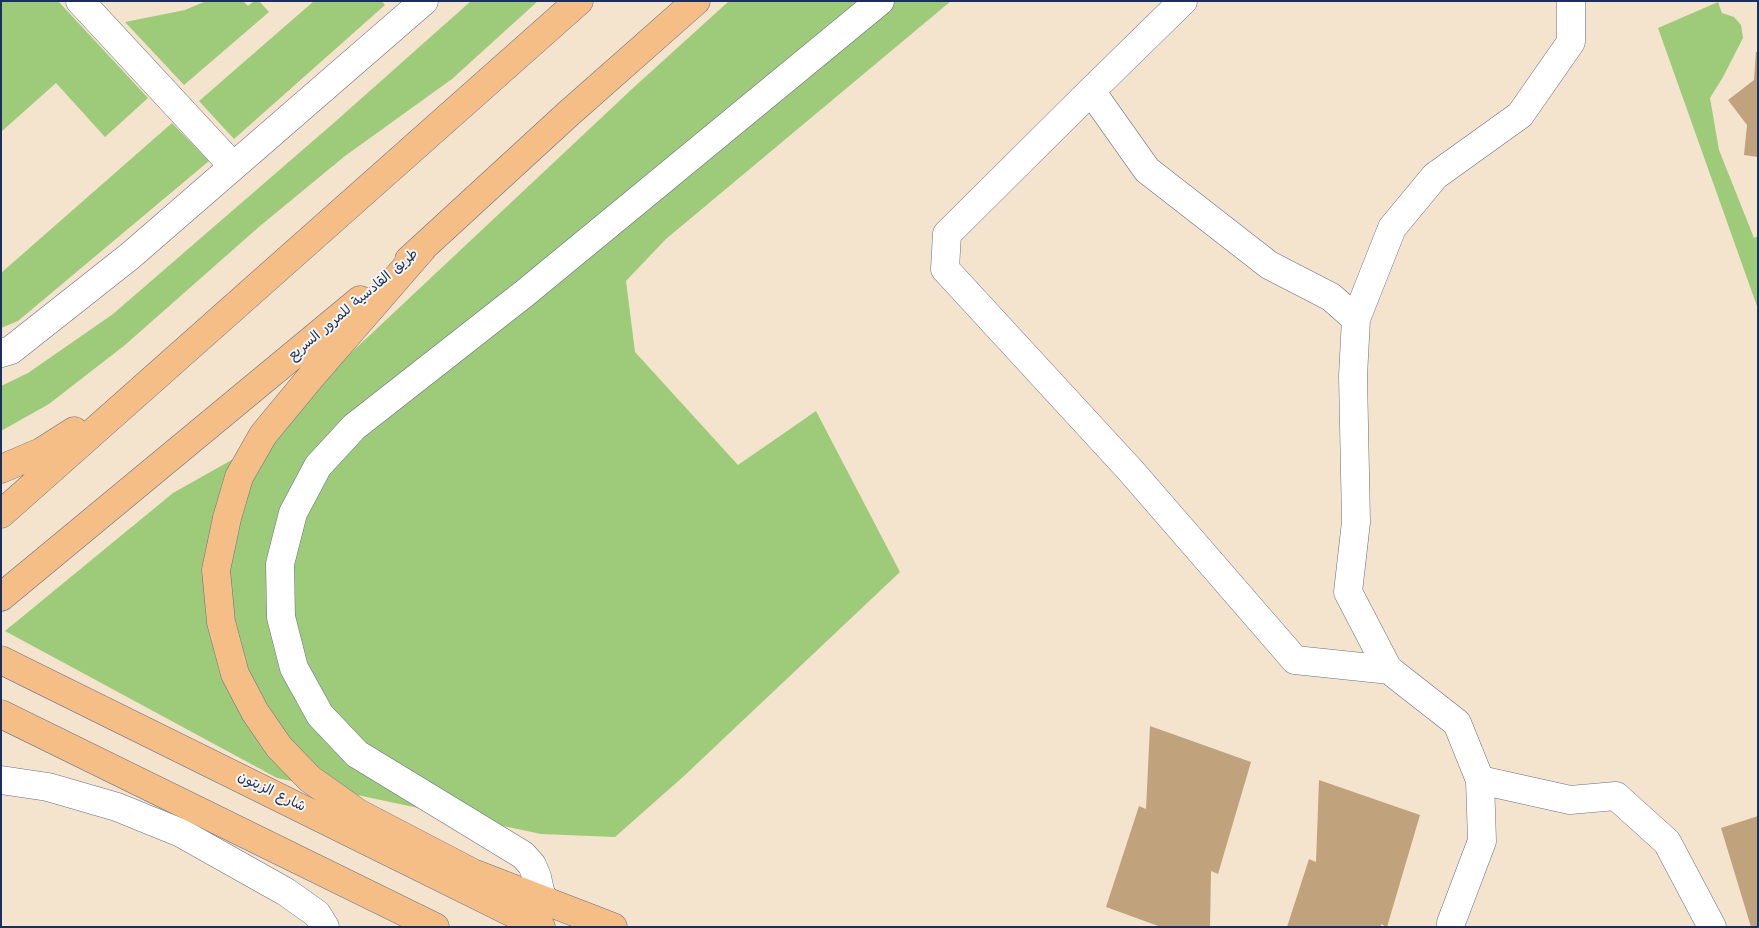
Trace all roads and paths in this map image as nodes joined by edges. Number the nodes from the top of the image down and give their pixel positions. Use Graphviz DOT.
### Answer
graph roads {
  1 [pos="80,1"];
  2 [pos="579,1"];
  3 [pos="696,1"];
  4 [pos="880,1"];
  5 [pos="1183,1"];
  6 [pos="1571,1"];
  7 [pos="417,4"];
  8 [pos="1091,91"];
  9 [pos="234,166"];
  10 [pos="422,249"];
  11 [pos="1356,319"];
  12 [pos="1,353"];
  13 [pos="141,389"];
  14 [pos="1,469"];
  15 [pos="1,514"];
  16 [pos="1,598"];
  17 [pos="1,660"];
  18 [pos="1390,670"];
  19 [pos="1,714"];
  20 [pos="1,780"];
  21 [pos="1480,780"];
  22 [pos="543,914"];
  23 [pos="583,922"];
  24 [pos="325,927"];
  25 [pos="435,927"];
  26 [pos="612,927"];
  27 [pos="1451,927"];
  28 [pos="1712,927"];
  1 -- 9 [label="street"];
  2 -- 13 [label="main road"];
  3 -- 10 [label="main road, طريق القادسية للمرور السريع"];
  4 -- 22 [label="street"];
  5 -- 8 [label="street"];
  6 -- 11 [label="street"];
  7 -- 9 [label="street"];
  8 -- 11 [label="street"];
  8 -- 18 [label="street"];
  9 -- 12 [label="street"];
  10 -- 16 [label="main road, طريق القادسية للمرور السريع"];
  10 -- 22 [label="main road"];
  11 -- 18 [label="street"];
  13 -- 14 [label="main road"];
  13 -- 15 [label="main road"];
  17 -- 22 [label="main road, شارع الزيتون"];
  18 -- 21 [label="street"];
  19 -- 25 [label="main road"];
  20 -- 24 [label="street"];
  21 -- 27 [label="street"];
  21 -- 28 [label="street"];
  22 -- 23 [label="main road"];
  23 -- 26 [label="main road"];
}
